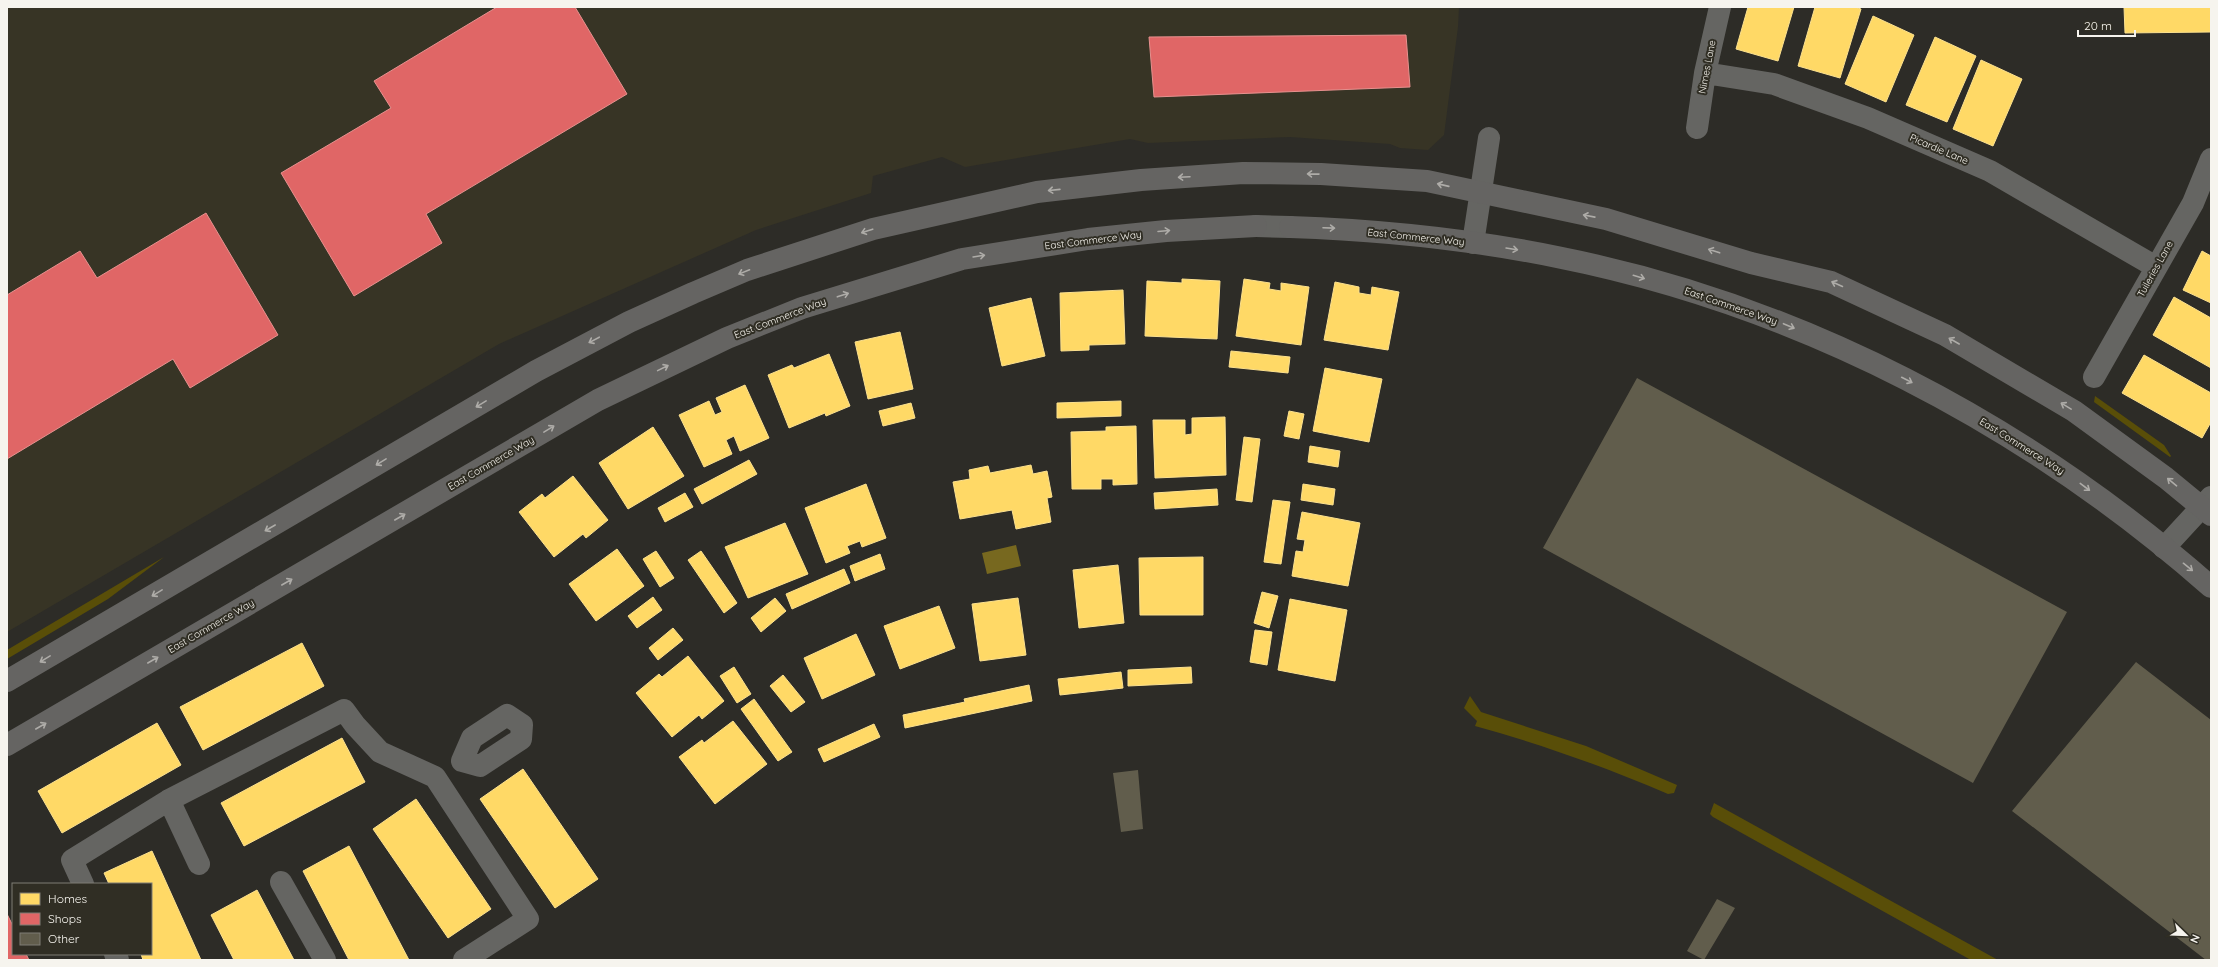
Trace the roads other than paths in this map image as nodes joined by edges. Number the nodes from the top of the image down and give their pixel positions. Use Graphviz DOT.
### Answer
graph roads {
  1 [pos="1720,7"];
  2 [pos="1705,73"];
  3 [pos="1697,128"];
  4 [pos="1489,138"];
  5 [pos="2211,158"];
  6 [pos="1481,194"];
  7 [pos="1256,226"];
  8 [pos="1290,227"];
  9 [pos="1473,243"];
  10 [pos="2156,267"];
  11 [pos="2094,377"];
  12 [pos="2208,506"];
  13 [pos="2164,548"];
  14 [pos="2211,587"];
  15 [pos="7,681"];
  16 [pos="528,721"];
  17 [pos="7,745"];
  18 [pos="435,777"];
  19 [pos="169,800"];
  20 [pos="199,864"];
  21 [pos="281,882"];
  22 [pos="83,883"];
  23 [pos="325,960"];
  24 [pos="464,960"];
  1 -- 2 [label="street, Nimes Lane"];
  2 -- 3 [label="street, Nimes Lane"];
  2 -- 10 [label="street, Picardie Lane"];
  4 -- 6 [label="street"];
  5 -- 10 [label="street, Tuileries Lane"];
  6 -- 9 [label="street"];
  12 -- 6 [label="main road, one-way"];
  6 -- 15 [label="main road, one-way"];
  7 -- 8 [label="street, East Commerce Way"];
  17 -- 7 [label="main road, East Commerce Way, one-way"];
  8 -- 9 [label="main road, East Commerce Way, one-way"];
  9 -- 13 [label="main road, East Commerce Way, one-way"];
  10 -- 11 [label="street, Tuileries Lane"];
  12 -- 13 [label="street"];
  13 -- 14 [label="main road, East Commerce Way, one-way"];
  16 -- 18 [label="street"];
  18 -- 19 [label="street"];
  18 -- 24 [label="street"];
  19 -- 20 [label="street"];
  19 -- 22 [label="street"];
  21 -- 23 [label="street"];
}
